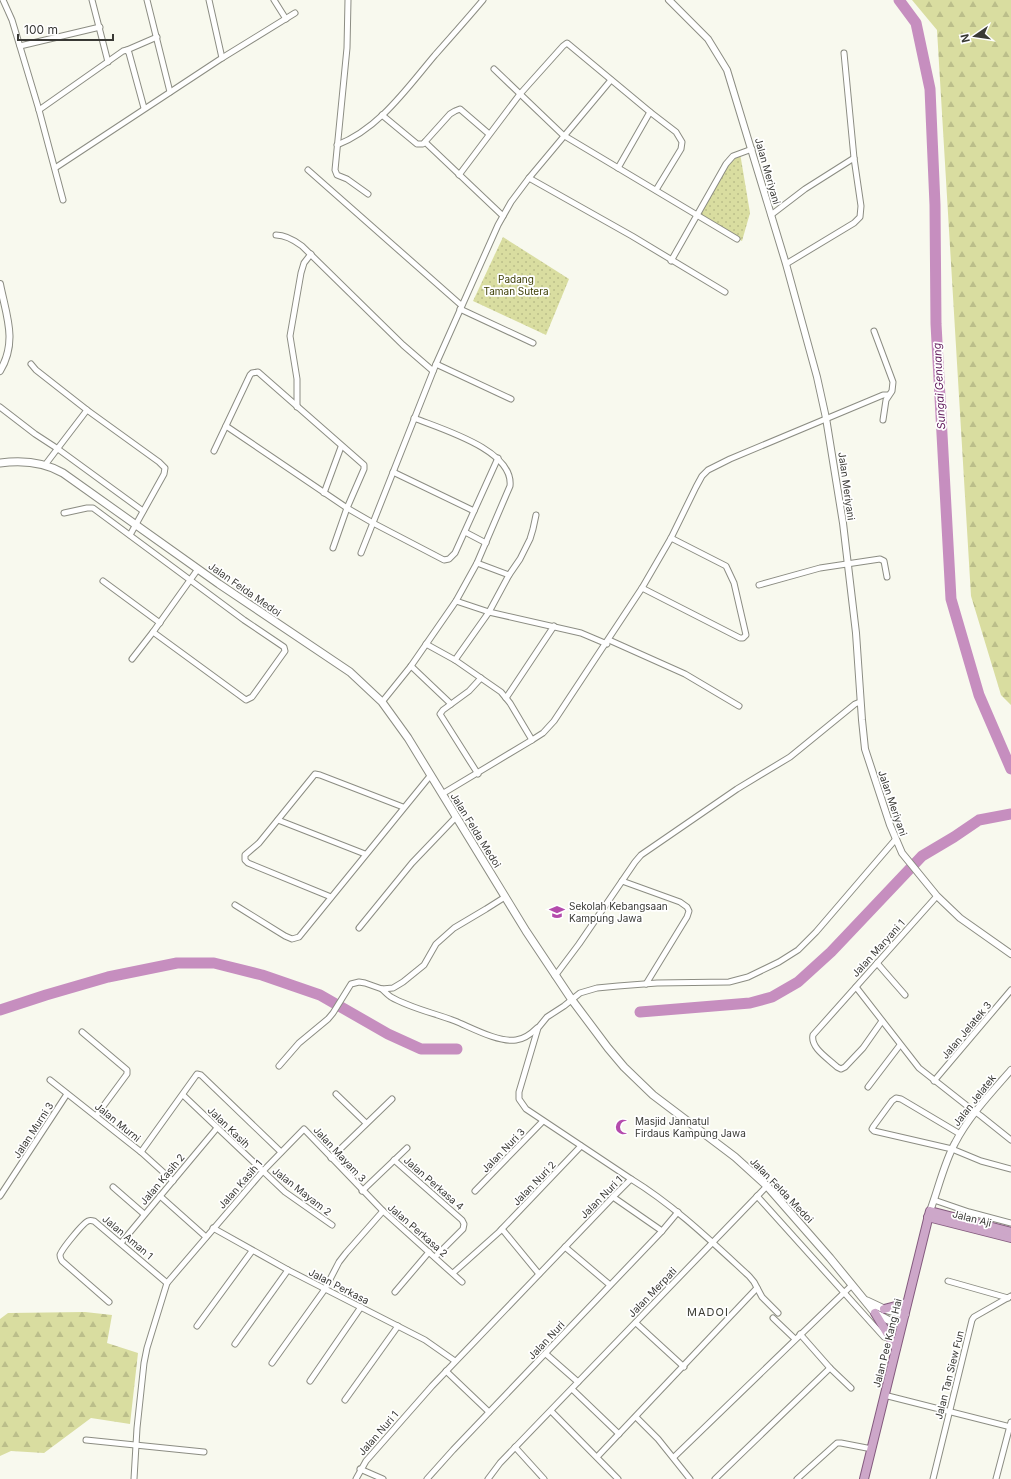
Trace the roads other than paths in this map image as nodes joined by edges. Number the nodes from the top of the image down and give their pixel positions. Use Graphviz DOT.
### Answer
graph roads {
  1 [pos="3,0"];
  2 [pos="92,0"];
  3 [pos="147,0"];
  4 [pos="274,0"];
  5 [pos="348,0"];
  6 [pos="483,0"];
  7 [pos="669,0"];
  8 [pos="211,1"];
  9 [pos="295,13"];
  10 [pos="286,19"];
  11 [pos="100,27"];
  12 [pos="157,37"];
  13 [pos="20,46"];
  14 [pos="127,50"];
  15 [pos="844,53"];
  16 [pos="222,58"];
  17 [pos="108,62"];
  18 [pos="494,69"];
  19 [pos="611,80"];
  20 [pos="170,92"];
  21 [pos="520,94"];
  22 [pos="144,108"];
  23 [pos="39,110"];
  24 [pos="650,112"];
  25 [pos="382,115"];
  26 [pos="489,134"];
  27 [pos="563,135"];
  28 [pos="425,142"];
  29 [pos="337,145"];
  30 [pos="752,149"];
  31 [pos="854,158"];
  32 [pos="55,168"];
  33 [pos="618,168"];
  34 [pos="308,170"];
  35 [pos="459,175"];
  36 [pos="529,178"];
  37 [pos="656,190"];
  38 [pos="368,194"];
  39 [pos="63,200"];
  40 [pos="697,215"];
  41 [pos="771,215"];
  42 [pos="503,216"];
  43 [pos="276,235"];
  44 [pos="737,239"];
  45 [pos="311,254"];
  46 [pos="671,261"];
  47 [pos="786,264"];
  48 [pos="0,284"];
  49 [pos="725,292"];
  50 [pos="461,307"];
  51 [pos="874,330"];
  52 [pos="533,343"];
  53 [pos="31,364"];
  54 [pos="436,364"];
  55 [pos="0,371"];
  56 [pos="433,371"];
  57 [pos="888,394"];
  58 [pos="511,399"];
  59 [pos="0,407"];
  60 [pos="297,407"];
  61 [pos="87,410"];
  62 [pos="414,418"];
  63 [pos="826,418"];
  64 [pos="883,420"];
  65 [pos="226,426"];
  66 [pos="341,447"];
  67 [pos="58,449"];
  68 [pos="214,451"];
  69 [pos="498,458"];
  70 [pos="0,463"];
  71 [pos="46,465"];
  72 [pos="393,472"];
  73 [pos="324,492"];
  74 [pos="347,508"];
  75 [pos="143,511"];
  76 [pos="474,511"];
  77 [pos="64,512"];
  78 [pos="536,515"];
  79 [pos="373,523"];
  80 [pos="137,525"];
  81 [pos="465,532"];
  82 [pos="130,535"];
  83 [pos="671,538"];
  84 [pos="486,543"];
  85 [pos="334,548"];
  86 [pos="361,553"];
  87 [pos="477,563"];
  88 [pos="847,563"];
  89 [pos="198,569"];
  90 [pos="508,575"];
  91 [pos="887,577"];
  92 [pos="103,581"];
  93 [pos="190,581"];
  94 [pos="759,585"];
  95 [pos="642,588"];
  96 [pos="456,601"];
  97 [pos="489,612"];
  98 [pos="160,623"];
  99 [pos="554,626"];
  100 [pos="153,632"];
  101 [pos="608,642"];
  102 [pos="426,644"];
  103 [pos="132,658"];
  104 [pos="455,660"];
  105 [pos="410,666"];
  106 [pos="481,678"];
  107 [pos="506,698"];
  108 [pos="382,702"];
  109 [pos="860,702"];
  110 [pos="451,704"];
  111 [pos="739,706"];
  112 [pos="532,740"];
  113 [pos="478,774"];
  114 [pos="430,776"];
  115 [pos="442,794"];
  116 [pos="403,808"];
  117 [pos="456,817"];
  118 [pos="278,820"];
  119 [pos="895,840"];
  120 [pos="365,854"];
  121 [pos="622,881"];
  122 [pos="505,896"];
  123 [pos="937,896"];
  124 [pos="331,897"];
  125 [pos="235,905"];
  126 [pos="359,928"];
  127 [pos="1011,954"];
  128 [pos="878,963"];
  129 [pos="555,976"];
  130 [pos="646,984"];
  131 [pos="856,987"];
  132 [pos="382,989"];
  133 [pos="1011,990"];
  134 [pos="905,995"];
  135 [pos="572,1000"];
  136 [pos="882,1021"];
  137 [pos="538,1028"];
  138 [pos="82,1032"];
  139 [pos="900,1045"];
  140 [pos="279,1066"];
  141 [pos="1011,1070"];
  142 [pos="50,1080"];
  143 [pos="934,1081"];
  144 [pos="868,1087"];
  145 [pos="67,1094"];
  146 [pos="336,1094"];
  147 [pos="182,1095"];
  148 [pos="392,1099"];
  149 [pos="976,1112"];
  150 [pos="96,1116"];
  151 [pos="544,1121"];
  152 [pos="366,1124"];
  153 [pos="217,1128"];
  154 [pos="304,1129"];
  155 [pos="960,1134"];
  156 [pos="1011,1140"];
  157 [pos="581,1146"];
  158 [pos="406,1148"];
  159 [pos="952,1150"];
  160 [pos="141,1152"];
  161 [pos="281,1152"];
  162 [pos="332,1158"];
  163 [pos="394,1160"];
  164 [pos="1011,1169"];
  165 [pos="262,1171"];
  166 [pos="632,1179"];
  167 [pos="173,1181"];
  168 [pos="767,1186"];
  169 [pos="113,1187"];
  170 [pos="362,1191"];
  171 [pos="475,1191"];
  172 [pos="0,1196"];
  173 [pos="160,1196"];
  174 [pos="757,1196"];
  175 [pos="613,1197"];
  176 [pos="934,1200"];
  177 [pos="383,1211"];
  178 [pos="678,1212"];
  179 [pos="969,1212"];
  180 [pos="144,1214"];
  181 [pos="929,1214"];
  182 [pos="966,1220"];
  183 [pos="1011,1223"];
  184 [pos="332,1225"];
  185 [pos="213,1228"];
  186 [pos="501,1231"];
  187 [pos="662,1231"];
  188 [pos="1011,1232"];
  189 [pos="206,1237"];
  190 [pos="1011,1238"];
  191 [pos="713,1242"];
  192 [pos="121,1243"];
  193 [pos="565,1247"];
  194 [pos="252,1251"];
  195 [pos="429,1252"];
  196 [pos="435,1257"];
  197 [pos="288,1270"];
  198 [pos="453,1273"];
  199 [pos="539,1274"];
  200 [pos="948,1281"];
  201 [pos="462,1282"];
  202 [pos="168,1283"];
  203 [pos="610,1285"];
  204 [pos="852,1285"];
  205 [pos="757,1288"];
  206 [pos="325,1289"];
  207 [pos="395,1292"];
  208 [pos="844,1293"];
  209 [pos="1010,1297"];
  210 [pos="865,1300"];
  211 [pos="109,1302"];
  212 [pos="907,1303"];
  213 [pos="361,1307"];
  214 [pos="884,1309"];
  215 [pos="778,1313"];
  216 [pos="875,1313"];
  217 [pos="904,1315"];
  218 [pos="773,1318"];
  219 [pos="636,1323"];
  220 [pos="902,1324"];
  221 [pos="197,1326"];
  222 [pos="398,1326"];
  223 [pos="800,1334"];
  224 [pos="795,1339"];
  225 [pos="892,1339"];
  226 [pos="235,1344"];
  227 [pos="896,1348"];
  228 [pos="546,1354"];
  229 [pos="455,1361"];
  230 [pos="272,1363"];
  231 [pos="684,1367"];
  232 [pos="830,1368"];
  233 [pos="446,1371"];
  234 [pos="310,1381"];
  235 [pos="578,1382"];
  236 [pos="851,1388"];
  237 [pos="572,1389"];
  238 [pos="884,1395"];
  239 [pos="345,1400"];
  240 [pos="551,1411"];
  241 [pos="949,1411"];
  242 [pos="490,1412"];
  243 [pos="636,1417"];
  244 [pos="1011,1425"];
  245 [pos="619,1434"];
  246 [pos="86,1440"];
  247 [pos="135,1445"];
  248 [pos="515,1447"];
  249 [pos="872,1449"];
  250 [pos="204,1452"];
  251 [pos="598,1457"];
  252 [pos="674,1457"];
  253 [pos="360,1469"];
  254 [pos="134,1479"];
  255 [pos="356,1479"];
  256 [pos="383,1479"];
  257 [pos="427,1479"];
  258 [pos="488,1479"];
  259 [pos="544,1479"];
  260 [pos="618,1479"];
  261 [pos="690,1479"];
  262 [pos="715,1479"];
  263 [pos="797,1479"];
  264 [pos="864,1479"];
  265 [pos="933,1479"];
  266 [pos="996,1479"];
  1 -- 13 [label="street"];
  2 -- 11 [label="street"];
  3 -- 12 [label="street"];
  4 -- 10 [label="street"];
  5 -- 29 [label="street"];
  6 -- 25 [label="street"];
  7 -- 30 [label="street, Jalan Meriyani"];
  8 -- 16 [label="street"];
  9 -- 10 [label="street"];
  10 -- 16 [label="street"];
  11 -- 13 [label="street"];
  11 -- 17 [label="street"];
  12 -- 14 [label="street"];
  12 -- 20 [label="street"];
  13 -- 23 [label="street"];
  14 -- 17 [label="street"];
  14 -- 22 [label="street"];
  15 -- 31 [label="street"];
  16 -- 20 [label="street"];
  17 -- 23 [label="street"];
  18 -- 21 [label="street"];
  19 -- 21 [label="street"];
  19 -- 24 [label="street"];
  19 -- 27 [label="street"];
  20 -- 22 [label="street"];
  21 -- 26 [label="street"];
  21 -- 27 [label="street"];
  22 -- 32 [label="street"];
  23 -- 32 [label="street"];
  24 -- 33 [label="street"];
  24 -- 37 [label="street"];
  25 -- 28 [label="street"];
  25 -- 29 [label="street"];
  26 -- 28 [label="street"];
  26 -- 35 [label="street"];
  27 -- 33 [label="street"];
  27 -- 36 [label="street"];
  28 -- 35 [label="street"];
  29 -- 38 [label="street"];
  30 -- 40 [label="street"];
  30 -- 41 [label="street, Jalan Meriyani"];
  31 -- 41 [label="street"];
  31 -- 47 [label="street"];
  32 -- 39 [label="street"];
  33 -- 37 [label="street"];
  34 -- 50 [label="street"];
  35 -- 42 [label="street"];
  36 -- 42 [label="street"];
  36 -- 46 [label="street"];
  37 -- 40 [label="street"];
  40 -- 44 [label="street"];
  40 -- 46 [label="street"];
  41 -- 47 [label="street, Jalan Meriyani"];
  42 -- 50 [label="street"];
  43 -- 45 [label="street"];
  45 -- 56 [label="street"];
  45 -- 60 [label="street"];
  46 -- 49 [label="street"];
  47 -- 63 [label="street, Jalan Meriyani"];
  48 -- 55 [label="street"];
  50 -- 52 [label="street"];
  50 -- 54 [label="street"];
  51 -- 57 [label="street"];
  53 -- 61 [label="street"];
  54 -- 56 [label="street"];
  54 -- 58 [label="street"];
  56 -- 62 [label="street"];
  57 -- 63 [label="street"];
  57 -- 64 [label="street"];
  59 -- 67 [label="street"];
  60 -- 65 [label="street"];
  60 -- 66 [label="street"];
  61 -- 67 [label="street"];
  61 -- 75 [label="street"];
  62 -- 69 [label="street"];
  62 -- 72 [label="street"];
  63 -- 83 [label="street"];
  63 -- 88 [label="street, Jalan Meriyani"];
  65 -- 68 [label="street"];
  65 -- 73 [label="street"];
  66 -- 73 [label="street"];
  66 -- 74 [label="street"];
  67 -- 71 [label="street"];
  67 -- 75 [label="street"];
  69 -- 76 [label="street"];
  69 -- 84 [label="street"];
  70 -- 71 [label="main road, Jalan Felda Medoi"];
  71 -- 80 [label="main road, Jalan Felda Medoi"];
  72 -- 76 [label="street"];
  72 -- 79 [label="street"];
  73 -- 74 [label="street"];
  74 -- 79 [label="street"];
  74 -- 85 [label="street"];
  75 -- 80 [label="street"];
  76 -- 81 [label="street"];
  77 -- 82 [label="street"];
  78 -- 90 [label="street"];
  79 -- 81 [label="street"];
  79 -- 86 [label="street"];
  80 -- 82 [label="street"];
  80 -- 89 [label="main road, Jalan Felda Medoi"];
  81 -- 84 [label="street"];
  82 -- 93 [label="street"];
  83 -- 95 [label="street"];
  83 -- 95 [label="street"];
  84 -- 87 [label="street"];
  87 -- 90 [label="street"];
  87 -- 96 [label="street"];
  88 -- 91 [label="street"];
  88 -- 94 [label="street"];
  88 -- 109 [label="street, Jalan Meriyani"];
  89 -- 93 [label="street"];
  89 -- 108 [label="main road, Jalan Felda Medoi"];
  90 -- 97 [label="street"];
  92 -- 98 [label="street"];
  93 -- 98 [label="street"];
  93 -- 100 [label="street"];
  95 -- 101 [label="street"];
  96 -- 97 [label="street"];
  96 -- 102 [label="street"];
  97 -- 99 [label="street"];
  97 -- 104 [label="street"];
  98 -- 100 [label="street"];
  99 -- 101 [label="street"];
  99 -- 107 [label="street"];
  100 -- 103 [label="street"];
  101 -- 111 [label="street"];
  101 -- 112 [label="street"];
  102 -- 104 [label="street"];
  102 -- 105 [label="street"];
  104 -- 106 [label="street"];
  105 -- 108 [label="street"];
  105 -- 110 [label="street"];
  106 -- 107 [label="street"];
  106 -- 110 [label="street"];
  107 -- 112 [label="street"];
  108 -- 114 [label="main road, Jalan Felda Medoi"];
  109 -- 119 [label="street, Jalan Meriyani"];
  109 -- 121 [label="street"];
  110 -- 113 [label="street"];
  112 -- 113 [label="street"];
  113 -- 115 [label="street"];
  114 -- 115 [label="main road, Jalan Felda Medoi"];
  114 -- 116 [label="street"];
  115 -- 117 [label="main road, Jalan Felda Medoi"];
  116 -- 118 [label="street"];
  116 -- 120 [label="street"];
  117 -- 122 [label="main road, Jalan Felda Medoi"];
  117 -- 126 [label="street"];
  118 -- 120 [label="street"];
  118 -- 124 [label="street"];
  119 -- 123 [label="street, Jalan Meriyani"];
  119 -- 130 [label="street"];
  120 -- 124 [label="street"];
  121 -- 129 [label="street"];
  121 -- 130 [label="street"];
  122 -- 129 [label="main road, Jalan Felda Medoi"];
  122 -- 132 [label="street"];
  123 -- 127 [label="street, Jalan Meriyani"];
  123 -- 128 [label="street, Jalan Maryani 1"];
  124 -- 125 [label="street"];
  128 -- 131 [label="street, Jalan Maryani 1"];
  128 -- 134 [label="street"];
  129 -- 135 [label="main road, Jalan Felda Medoi"];
  130 -- 135 [label="street"];
  131 -- 136 [label="street"];
  131 -- 136 [label="street, Jalan Maryani 1"];
  132 -- 137 [label="street"];
  132 -- 140 [label="street"];
  133 -- 143 [label="street, Jalan Jelatek 3"];
  135 -- 137 [label="street"];
  135 -- 168 [label="main road, Jalan Felda Medoi"];
  136 -- 139 [label="street"];
  137 -- 151 [label="street"];
  138 -- 150 [label="street"];
  139 -- 143 [label="street"];
  139 -- 144 [label="street"];
  141 -- 149 [label="street, Jalan Jelatek"];
  142 -- 145 [label="street, Jalan Murni"];
  143 -- 149 [label="street"];
  145 -- 150 [label="street, Jalan Murni"];
  145 -- 172 [label="street, Jalan Murni 3"];
  146 -- 152 [label="street"];
  147 -- 153 [label="street, Jalan Kasih"];
  147 -- 160 [label="street"];
  147 -- 161 [label="street"];
  148 -- 152 [label="street"];
  149 -- 155 [label="street, Jalan Jelatek"];
  149 -- 156 [label="street"];
  150 -- 160 [label="street, Jalan Murni"];
  151 -- 157 [label="street"];
  151 -- 171 [label="street, Jalan Nuri 3"];
  152 -- 162 [label="street"];
  153 -- 165 [label="street, Jalan Kasih"];
  153 -- 167 [label="street, Jalan Kasih 2"];
  154 -- 161 [label="street, Jalan Kasih 1"];
  154 -- 162 [label="street, Jalan Mayam 3"];
  155 -- 159 [label="street, Jalan Jelatek"];
  155 -- 159 [label="street"];
  157 -- 166 [label="street"];
  157 -- 186 [label="street, Jalan Nuri 2"];
  158 -- 163 [label="street"];
  159 -- 164 [label="street"];
  159 -- 176 [label="street, Jalan Jelatek"];
  160 -- 167 [label="street, Jalan Murni"];
  161 -- 165 [label="street, Jalan Kasih 1"];
  162 -- 170 [label="street, Jalan Mayam 3"];
  163 -- 170 [label="street"];
  163 -- 196 [label="street, Jalan Perkasa 4"];
  165 -- 184 [label="street, Jalan Mayam 2"];
  165 -- 185 [label="street, Jalan Kasih 1"];
  166 -- 175 [label="street, Jalan Nuri 1"];
  166 -- 178 [label="street, Jalan Nuri 1"];
  167 -- 173 [label="street, Jalan Kasih 2"];
  168 -- 174 [label="street, Jalan Merpati"];
  168 -- 204 [label="main road, Jalan Felda Medoi"];
  169 -- 180 [label="street"];
  170 -- 177 [label="street, Jalan Perkasa 2"];
  173 -- 180 [label="street, Jalan Kasih 2"];
  173 -- 189 [label="street"];
  174 -- 191 [label="street, Jalan Merpati"];
  174 -- 208 [label="street"];
  175 -- 187 [label="street"];
  175 -- 193 [label="street, Jalan Nuri 1"];
  176 -- 179 [label="street"];
  176 -- 181 [label="street, Jalan Jelatek"];
  177 -- 195 [label="street, Jalan Perkasa 2"];
  177 -- 206 [label="street"];
  178 -- 187 [label="street, Jalan Nuri"];
  178 -- 191 [label="street, Jalan Nuri 1"];
  179 -- 182 [label="street"];
  179 -- 183 [label="street"];
  180 -- 192 [label="street, Jalan Kasih 2"];
  181 -- 182 [label="main road, Jalan Aji"];
  181 -- 190 [label="main road, Jalan Aji"];
  181 -- 212 [label="main road, Jalan Pee Kang Hai"];
  182 -- 188 [label="main road, Jalan Aji"];
  185 -- 189 [label="street, Jalan Kasih 1"];
  185 -- 194 [label="street, Jalan Perkasa"];
  186 -- 198 [label="street, Jalan Nuri 2"];
  186 -- 199 [label="street"];
  187 -- 203 [label="street, Jalan Nuri"];
  189 -- 202 [label="street, Jalan Kasih 1"];
  191 -- 205 [label="street, Jalan Nuri 1"];
  191 -- 219 [label="street, Jalan Merpati"];
  192 -- 202 [label="street, Jalan Aman 1"];
  192 -- 211 [label="street, Jalan Aman 1"];
  193 -- 199 [label="street, Jalan Nuri 1"];
  193 -- 203 [label="street"];
  194 -- 197 [label="street, Jalan Perkasa"];
  194 -- 221 [label="street"];
  195 -- 196 [label="street, Jalan Perkasa 2"];
  195 -- 207 [label="street"];
  196 -- 198 [label="street, Jalan Perkasa 2"];
  197 -- 206 [label="street, Jalan Perkasa"];
  197 -- 226 [label="street"];
  198 -- 201 [label="street, Jalan Perkasa 2"];
  199 -- 229 [label="street, Jalan Nuri 1"];
  200 -- 209 [label="street"];
  202 -- 247 [label="street"];
  203 -- 228 [label="street, Jalan Nuri"];
  204 -- 208 [label="street"];
  204 -- 210 [label="main road, Jalan Felda Medoi"];
  205 -- 215 [label="street, Jalan Nuri 1"];
  205 -- 231 [label="street"];
  206 -- 213 [label="street, Jalan Perkasa"];
  206 -- 230 [label="street"];
  208 -- 223 [label="street"];
  208 -- 225 [label="street"];
  209 -- 241 [label="street, Jalan Tan Siew Fun"];
  210 -- 214 [label="main road"];
  210 -- 216 [label="main road, Jalan Felda Medoi"];
  212 -- 214 [label="main road"];
  212 -- 217 [label="main road, Jalan Pee Kang Hai"];
  213 -- 222 [label="street, Jalan Perkasa"];
  213 -- 234 [label="street"];
  214 -- 217 [label="main road"];
  216 -- 220 [label="main road"];
  216 -- 225 [label="main road"];
  217 -- 220 [label="main road, Jalan Pee Kang Hai"];
  218 -- 224 [label="street"];
  219 -- 231 [label="street"];
  219 -- 235 [label="street, Jalan Merpati"];
  220 -- 227 [label="main road, Jalan Pee Kang Hai"];
  222 -- 229 [label="street, Jalan Perkasa"];
  222 -- 239 [label="street"];
  223 -- 224 [label="street"];
  223 -- 232 [label="street"];
  224 -- 252 [label="street"];
  225 -- 227 [label="main road"];
  227 -- 238 [label="main road, Jalan Pee Kang Hai"];
  228 -- 235 [label="street"];
  228 -- 242 [label="street, Jalan Nuri"];
  229 -- 233 [label="street, Jalan Nuri 1"];
  231 -- 243 [label="street"];
  232 -- 236 [label="street"];
  232 -- 262 [label="street"];
  233 -- 242 [label="street"];
  233 -- 253 [label="street, Jalan Nuri 1"];
  235 -- 237 [label="street, Jalan Merpati"];
  237 -- 240 [label="street, Jalan Merpati"];
  237 -- 245 [label="street"];
  238 -- 241 [label="street"];
  238 -- 249 [label="main road, Jalan Pee Kang Hai"];
  240 -- 248 [label="street, Jalan Merpati"];
  240 -- 251 [label="street"];
  241 -- 244 [label="street"];
  241 -- 265 [label="street, Jalan Tan Siew Fun"];
  242 -- 257 [label="street, Jalan Nuri"];
  243 -- 245 [label="street"];
  243 -- 252 [label="street"];
  244 -- 266 [label="street"];
  245 -- 251 [label="street"];
  246 -- 247 [label="street"];
  247 -- 250 [label="street"];
  247 -- 254 [label="street"];
  248 -- 258 [label="street, Jalan Merpati"];
  248 -- 259 [label="street"];
  249 -- 263 [label="street"];
  249 -- 264 [label="main road, Jalan Pee Kang Hai"];
  251 -- 260 [label="street"];
  252 -- 261 [label="street"];
  253 -- 255 [label="street, Jalan Nuri 1"];
  253 -- 256 [label="street"];
}
